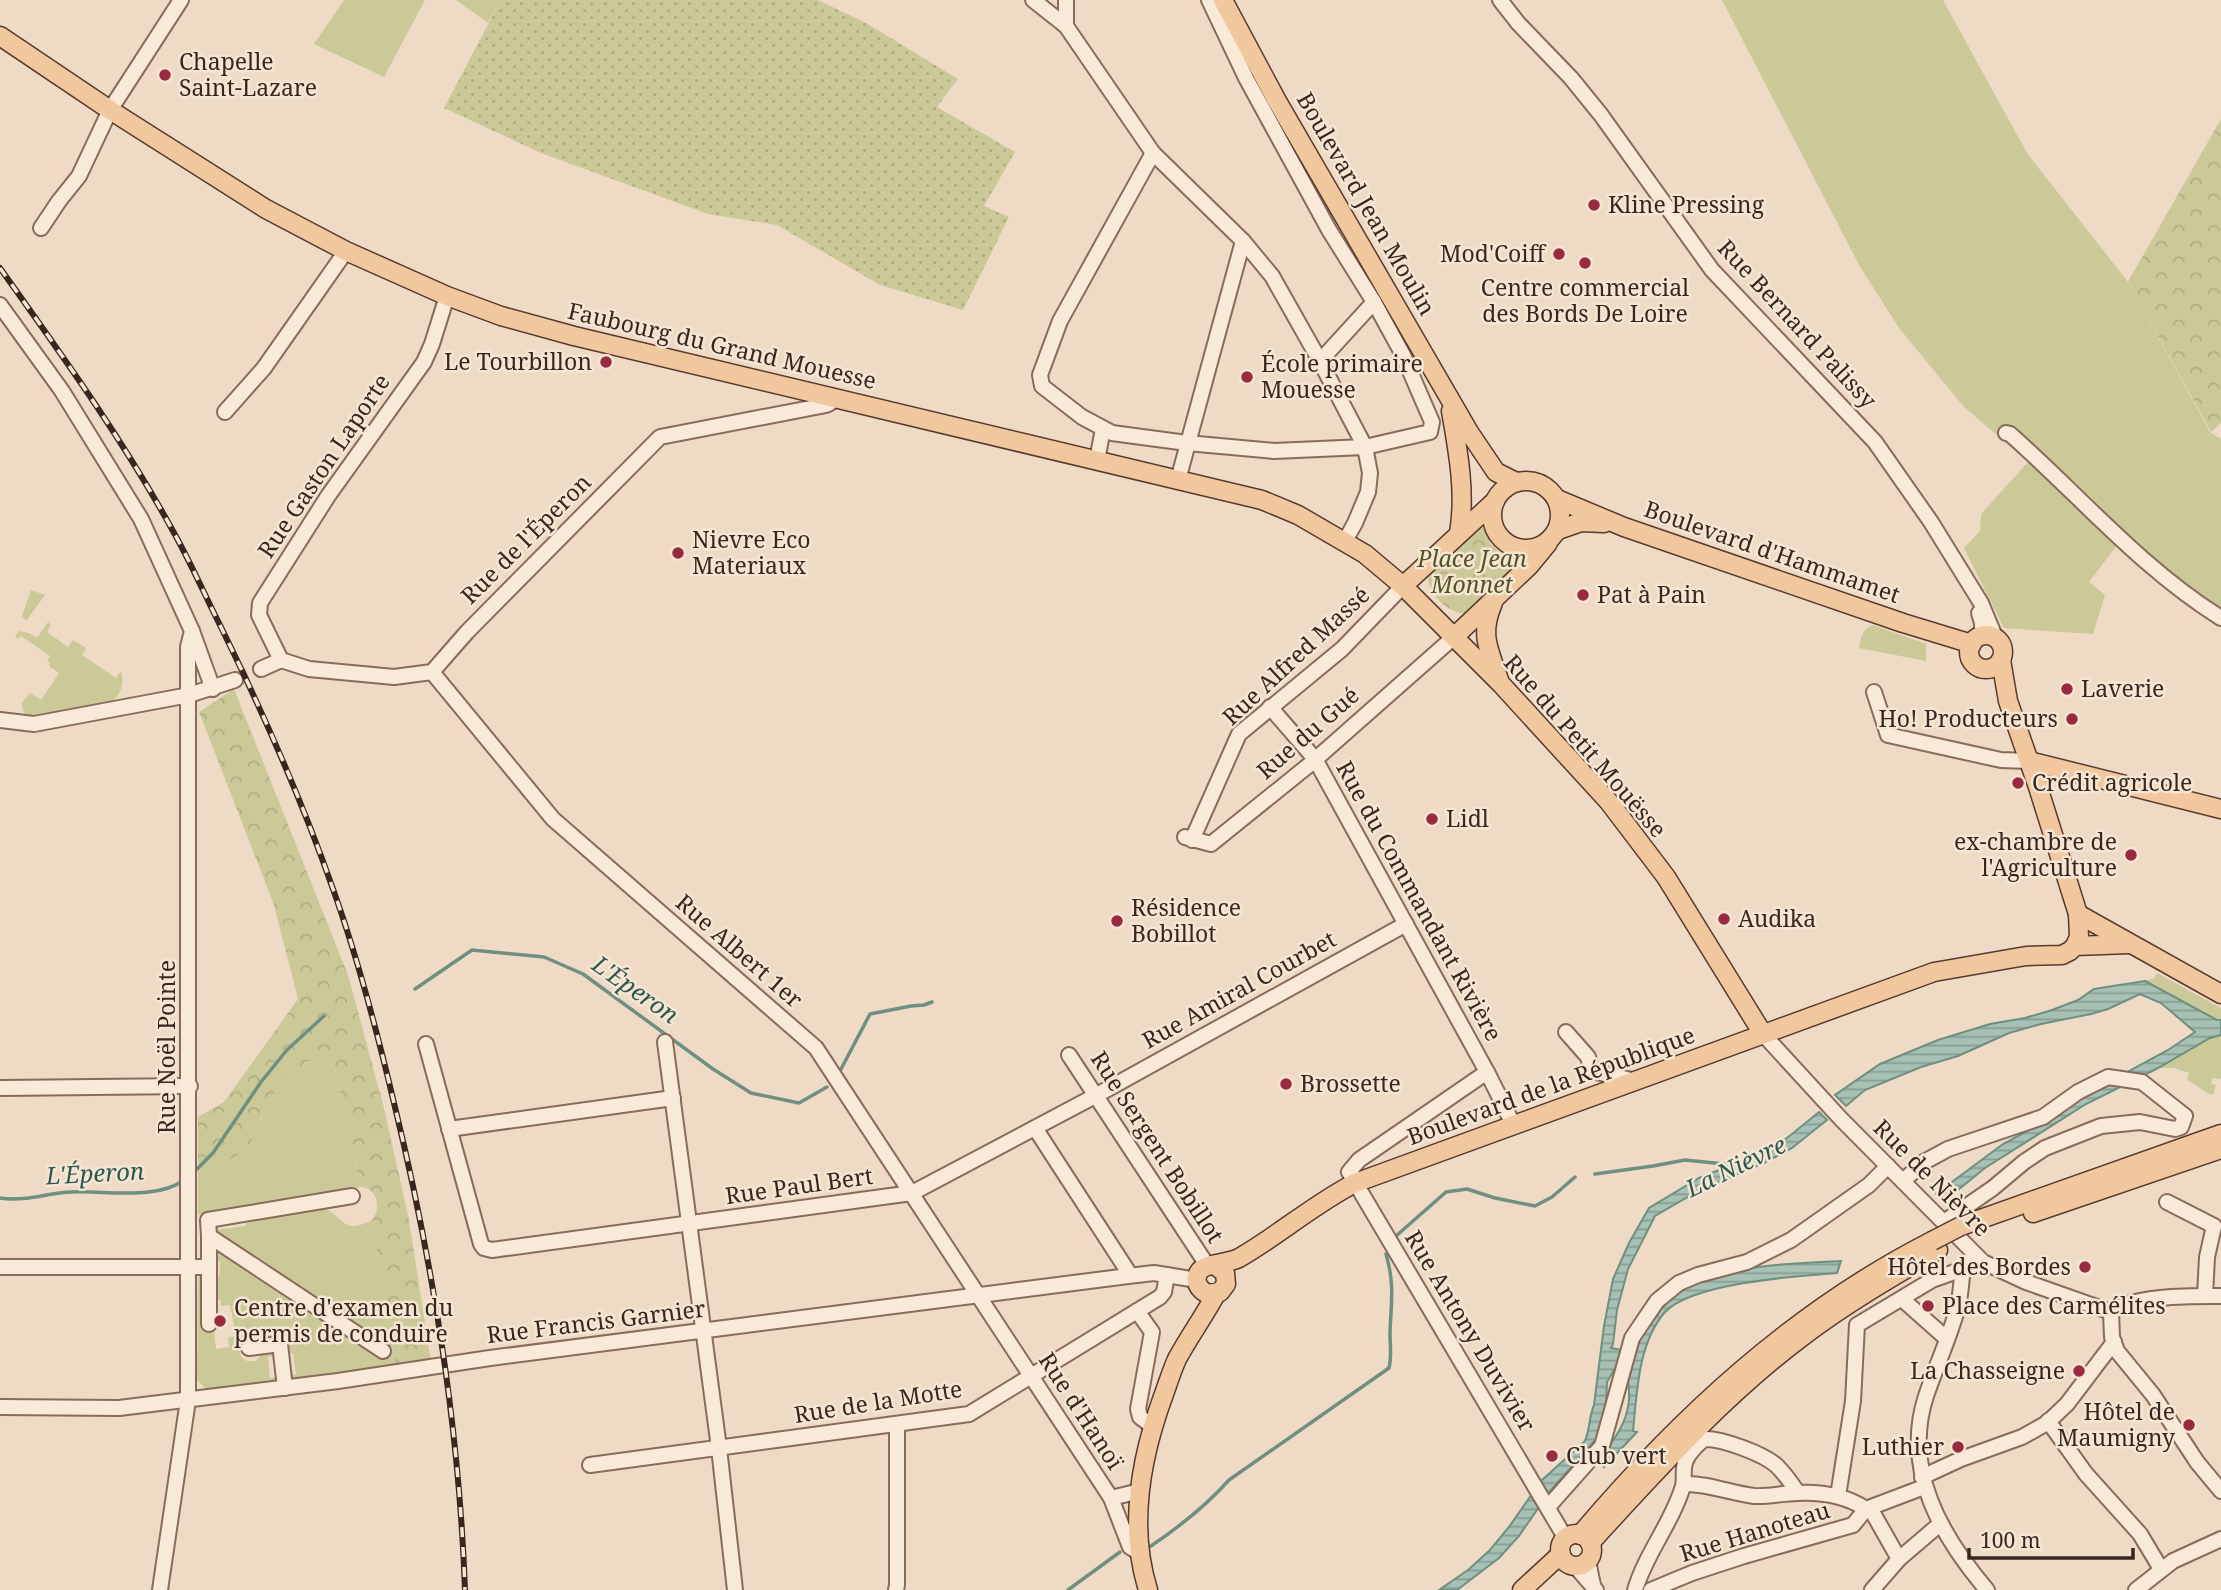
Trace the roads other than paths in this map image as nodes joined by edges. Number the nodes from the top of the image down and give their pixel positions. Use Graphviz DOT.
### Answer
graph roads {
  1 [pos="181,0"];
  2 [pos="1033,0"];
  3 [pos="1066,0"];
  4 [pos="1209,0"];
  5 [pos="1223,0"];
  6 [pos="1500,0"];
  7 [pos="1066,26"];
  8 [pos="0,36"];
  9 [pos="110,110"];
  10 [pos="1153,153"];
  11 [pos="41,228"];
  12 [pos="1242,241"];
  13 [pos="346,251"];
  14 [pos="447,296"];
  15 [pos="1374,302"];
  16 [pos="0,305"];
  17 [pos="1320,361"];
  18 [pos="1448,397"];
  19 [pos="805,400"];
  20 [pos="225,412"];
  21 [pos="1103,429"];
  22 [pos="1469,432"];
  23 [pos="2006,433"];
  24 [pos="1187,443"];
  25 [pos="1365,447"];
  26 [pos="1097,460"];
  27 [pos="1178,480"];
  28 [pos="1516,482"];
  29 [pos="1496,499"];
  30 [pos="1557,499"];
  31 [pos="1624,527"];
  32 [pos="1459,533"];
  33 [pos="1555,534"];
  34 [pos="1345,541"];
  35 [pos="1403,586"];
  36 [pos="1494,600"];
  37 [pos="2221,618"];
  38 [pos="192,631"];
  39 [pos="1454,637"];
  40 [pos="1980,643"];
  41 [pos="281,660"];
  42 [pos="1993,665"];
  43 [pos="261,669"];
  44 [pos="432,671"];
  45 [pos="235,680"];
  46 [pos="1500,684"];
  47 [pos="213,689"];
  48 [pos="1874,692"];
  49 [pos="188,695"];
  50 [pos="1270,707"];
  51 [pos="0,720"];
  52 [pos="1315,759"];
  53 [pos="2029,761"];
  54 [pos="2061,770"];
  55 [pos="2038,787"];
  56 [pos="2221,809"];
  57 [pos="1188,839"];
  58 [pos="2078,914"];
  59 [pos="1406,924"];
  60 [pos="2129,944"];
  61 [pos="2075,946"];
  62 [pos="2221,994"];
  63 [pos="1566,1032"];
  64 [pos="1763,1034"];
  65 [pos="665,1042"];
  66 [pos="426,1044"];
  67 [pos="1069,1055"];
  68 [pos="1487,1072"];
  69 [pos="1637,1081"];
  70 [pos="190,1086"];
  71 [pos="0,1088"];
  72 [pos="1096,1096"];
  73 [pos="673,1098"];
  74 [pos="1514,1126"];
  75 [pos="1035,1128"];
  76 [pos="449,1129"];
  77 [pos="2221,1133"];
  78 [pos="2221,1149"];
  79 [pos="1888,1166"];
  80 [pos="1903,1181"];
  81 [pos="1355,1183"];
  82 [pos="912,1193"];
  83 [pos="352,1196"];
  84 [pos="2167,1202"];
  85 [pos="690,1225"];
  86 [pos="2217,1225"];
  87 [pos="1957,1228"];
  88 [pos="209,1237"];
  89 [pos="1975,1254"];
  90 [pos="189,1266"];
  91 [pos="209,1266"];
  92 [pos="0,1267"];
  93 [pos="1963,1269"];
  94 [pos="1167,1275"];
  95 [pos="1128,1276"];
  96 [pos="1210,1279"];
  97 [pos="979,1295"];
  98 [pos="2205,1296"];
  99 [pos="2221,1296"];
  100 [pos="1902,1299"];
  101 [pos="1137,1311"];
  102 [pos="2111,1312"];
  103 [pos="209,1324"];
  104 [pos="704,1331"];
  105 [pos="1947,1339"];
  106 [pos="2114,1342"];
  107 [pos="249,1348"];
  108 [pos="383,1351"];
  109 [pos="1032,1377"];
  110 [pos="285,1388"];
  111 [pos="188,1400"];
  112 [pos="0,1407"];
  113 [pos="2048,1421"];
  114 [pos="897,1424"];
  115 [pos="1152,1426"];
  116 [pos="719,1448"];
  117 [pos="590,1465"];
  118 [pos="1923,1482"];
  119 [pos="1684,1484"];
  120 [pos="1140,1491"];
  121 [pos="2221,1491"];
  122 [pos="1798,1493"];
  123 [pos="1838,1496"];
  124 [pos="1111,1498"];
  125 [pos="1548,1507"];
  126 [pos="1868,1509"];
  127 [pos="1940,1524"];
  128 [pos="2221,1539"];
  129 [pos="1575,1552"];
  130 [pos="1140,1553"];
  131 [pos="1899,1559"];
  132 [pos="2161,1569"];
  133 [pos="2145,1587"];
  134 [pos="1594,1588"];
  135 [pos="160,1590"];
  136 [pos="735,1590"];
  137 [pos="896,1590"];
  138 [pos="1148,1590"];
  139 [pos="1522,1590"];
  140 [pos="1537,1590"];
  141 [pos="1635,1590"];
  142 [pos="1651,1590"];
  143 [pos="1872,1590"];
  144 [pos="1987,1590"];
  1 -- 9 [label="street"];
  2 -- 7 [label="street"];
  3 -- 7 [label="street"];
  4 -- 15 [label="street"];
  5 -- 18 [label="main road, Boulevard Jean Moulin"];
  6 -- 40 [label="street, Rue Bernard Palissy"];
  7 -- 10 [label="street"];
  8 -- 9 [label="main road, Faubourg du Grand Mouesse"];
  9 -- 11 [label="street"];
  9 -- 13 [label="main road, Faubourg du Grand Mouesse"];
  10 -- 12 [label="street"];
  10 -- 21 [label="street"];
  12 -- 17 [label="street"];
  12 -- 24 [label="street"];
  13 -- 14 [label="main road, Faubourg du Grand Mouesse"];
  13 -- 20 [label="street"];
  14 -- 19 [label="main road, Faubourg du Grand Mouesse"];
  14 -- 41 [label="street, Rue Gaston Laporte"];
  15 -- 17 [label="street"];
  15 -- 25 [label="street"];
  16 -- 38 [label="street"];
  17 -- 25 [label="street"];
  18 -- 22 [label="main road, Boulevard Jean Moulin"];
  18 -- 32 [label="main road"];
  19 -- 26 [label="main road, Faubourg du Grand Mouesse"];
  19 -- 44 [label="street, Rue de l'Éperon"];
  21 -- 24 [label="street"];
  21 -- 26 [label="street"];
  22 -- 28 [label="main road"];
  22 -- 29 [label="main road"];
  23 -- 37 [label="street"];
  24 -- 25 [label="street"];
  24 -- 27 [label="street"];
  25 -- 34 [label="street"];
  26 -- 27 [label="main road, Faubourg du Grand Mouesse"];
  27 -- 34 [label="main road, Faubourg du Grand Mouesse"];
  28 -- 29 [label="main road"];
  28 -- 30 [label="main road"];
  29 -- 32 [label="main road"];
  29 -- 33 [label="main road"];
  30 -- 31 [label="main road, Boulevard d'Hammamet"];
  30 -- 33 [label="main road"];
  31 -- 33 [label="main road, Boulevard d'Hammamet"];
  31 -- 40 [label="main road, Boulevard d'Hammamet"];
  32 -- 35 [label="main road"];
  33 -- 36 [label="main road"];
  34 -- 35 [label="main road, Faubourg du Grand Mouesse"];
  35 -- 39 [label="main road, Faubourg du Grand Mouesse"];
  35 -- 50 [label="street, Rue Alfred Massé"];
  36 -- 39 [label="main road"];
  36 -- 46 [label="main road"];
  38 -- 47 [label="street"];
  38 -- 49 [label="street, Rue Noël Pointe"];
  39 -- 46 [label="main road, Rue du Petit Mouësse"];
  39 -- 52 [label="street, Rue du Gué"];
  40 -- 42 [label="main road, Boulevard d'Hammamet"];
  40 -- 42 [label="main road"];
  41 -- 43 [label="street"];
  41 -- 44 [label="street"];
  42 -- 53 [label="main road"];
  44 -- 82 [label="street, Rue Albert 1er"];
  45 -- 47 [label="street"];
  46 -- 64 [label="main road, Rue du Petit Mouësse"];
  47 -- 49 [label="street"];
  48 -- 53 [label="street"];
  49 -- 51 [label="street"];
  49 -- 70 [label="street, Rue Noël Pointe"];
  50 -- 52 [label="street, Rue du Commandant Rivière"];
  50 -- 57 [label="street, Rue Alfred Massé"];
  52 -- 57 [label="street, Rue du Gué"];
  52 -- 59 [label="street, Rue du Commandant Rivière"];
  53 -- 54 [label="main road"];
  53 -- 55 [label="main road"];
  54 -- 55 [label="main road"];
  54 -- 56 [label="main road"];
  55 -- 58 [label="main road"];
  58 -- 60 [label="main road"];
  58 -- 61 [label="main road"];
  59 -- 68 [label="street, Rue du Commandant Rivière"];
  59 -- 72 [label="street, Rue Amiral Courbet"];
  60 -- 61 [label="main road, Boulevard de la République"];
  60 -- 62 [label="main road"];
  61 -- 64 [label="main road, Boulevard de la République"];
  63 -- 69 [label="street"];
  64 -- 69 [label="main road, Boulevard de la République"];
  64 -- 79 [label="street, Rue de Nièvre"];
  65 -- 73 [label="street"];
  66 -- 76 [label="street"];
  67 -- 72 [label="street, Rue Sergent Bobillot"];
  68 -- 74 [label="street, Rue du Commandant Rivière"];
  68 -- 81 [label="street, Boulevard de la République"];
  69 -- 74 [label="main road, Boulevard de la République"];
  70 -- 71 [label="street"];
  70 -- 90 [label="street, Rue Noël Pointe"];
  72 -- 75 [label="street, Rue Paul Bert"];
  72 -- 96 [label="street, Rue Sergent Bobillot"];
  73 -- 76 [label="street"];
  73 -- 85 [label="street"];
  74 -- 81 [label="main road, Boulevard de la République"];
  75 -- 82 [label="street, Rue Paul Bert"];
  75 -- 95 [label="street"];
  76 -- 85 [label="street, Rue Paul Bert"];
  77 -- 87 [label="main road"];
  78 -- 87 [label="main road"];
  79 -- 80 [label="street, Rue de Nièvre"];
  79 -- 125 [label="street"];
  80 -- 87 [label="street, Rue de Nièvre"];
  80 -- 87 [label="street"];
  81 -- 96 [label="main road, Boulevard de la République"];
  81 -- 125 [label="street, Rue Antony Duvivier"];
  82 -- 85 [label="street, Rue Paul Bert"];
  82 -- 97 [label="street, Rue Albert 1er"];
  83 -- 88 [label="street"];
  84 -- 86 [label="street"];
  85 -- 104 [label="street"];
  86 -- 98 [label="street"];
  87 -- 89 [label="street, Rue de Nièvre"];
  87 -- 129 [label="main road"];
  88 -- 91 [label="street"];
  88 -- 108 [label="street"];
  89 -- 93 [label="street"];
  89 -- 102 [label="street, Rue de Nièvre"];
  90 -- 91 [label="street"];
  90 -- 92 [label="street"];
  90 -- 111 [label="street, Rue Noël Pointe"];
  91 -- 103 [label="street"];
  93 -- 100 [label="street"];
  93 -- 105 [label="street"];
  94 -- 95 [label="street, Rue Francis Garnier"];
  94 -- 96 [label="street, Rue Francis Garnier"];
  94 -- 101 [label="street, Rue de la Motte"];
  95 -- 97 [label="street, Rue Francis Garnier"];
  96 -- 115 [label="main road"];
  97 -- 104 [label="street, Rue Francis Garnier"];
  97 -- 109 [label="street, Rue d'Hanoï"];
  98 -- 99 [label="street"];
  98 -- 102 [label="street"];
  100 -- 105 [label="street"];
  100 -- 123 [label="street"];
  101 -- 109 [label="street, Rue de la Motte"];
  101 -- 115 [label="street, Rue d'Hanoï"];
  102 -- 106 [label="street"];
  104 -- 110 [label="street, Rue Francis Garnier"];
  104 -- 116 [label="street"];
  105 -- 118 [label="street"];
  106 -- 113 [label="street, Rue Hanoteau"];
  106 -- 121 [label="street"];
  107 -- 110 [label="street"];
  109 -- 114 [label="street, Rue de la Motte"];
  109 -- 124 [label="street, Rue d'Hanoï"];
  110 -- 111 [label="street, Rue Francis Garnier"];
  111 -- 112 [label="street, Rue Francis Garnier"];
  111 -- 135 [label="street, Rue Noël Pointe"];
  113 -- 118 [label="street, Rue Hanoteau"];
  113 -- 132 [label="street"];
  114 -- 116 [label="street, Rue de la Motte"];
  114 -- 137 [label="street"];
  115 -- 120 [label="main road"];
  116 -- 117 [label="street, Rue de la Motte"];
  116 -- 136 [label="street"];
  118 -- 126 [label="street, Rue Hanoteau"];
  118 -- 127 [label="street"];
  119 -- 122 [label="street"];
  119 -- 122 [label="street"];
  119 -- 141 [label="street"];
  120 -- 124 [label="street"];
  120 -- 130 [label="main road"];
  122 -- 123 [label="street"];
  123 -- 126 [label="street"];
  124 -- 130 [label="street, Rue d'Hanoï"];
  125 -- 129 [label="street, Rue Antony Duvivier"];
  126 -- 131 [label="street"];
  126 -- 142 [label="street, Rue Hanoteau"];
  127 -- 131 [label="street"];
  127 -- 144 [label="street"];
  128 -- 132 [label="street"];
  129 -- 134 [label="street, Rue Antony Duvivier"];
  129 -- 139 [label="main road"];
  129 -- 140 [label="main road"];
  130 -- 138 [label="main road"];
  131 -- 143 [label="street"];
  132 -- 133 [label="street"];
}
